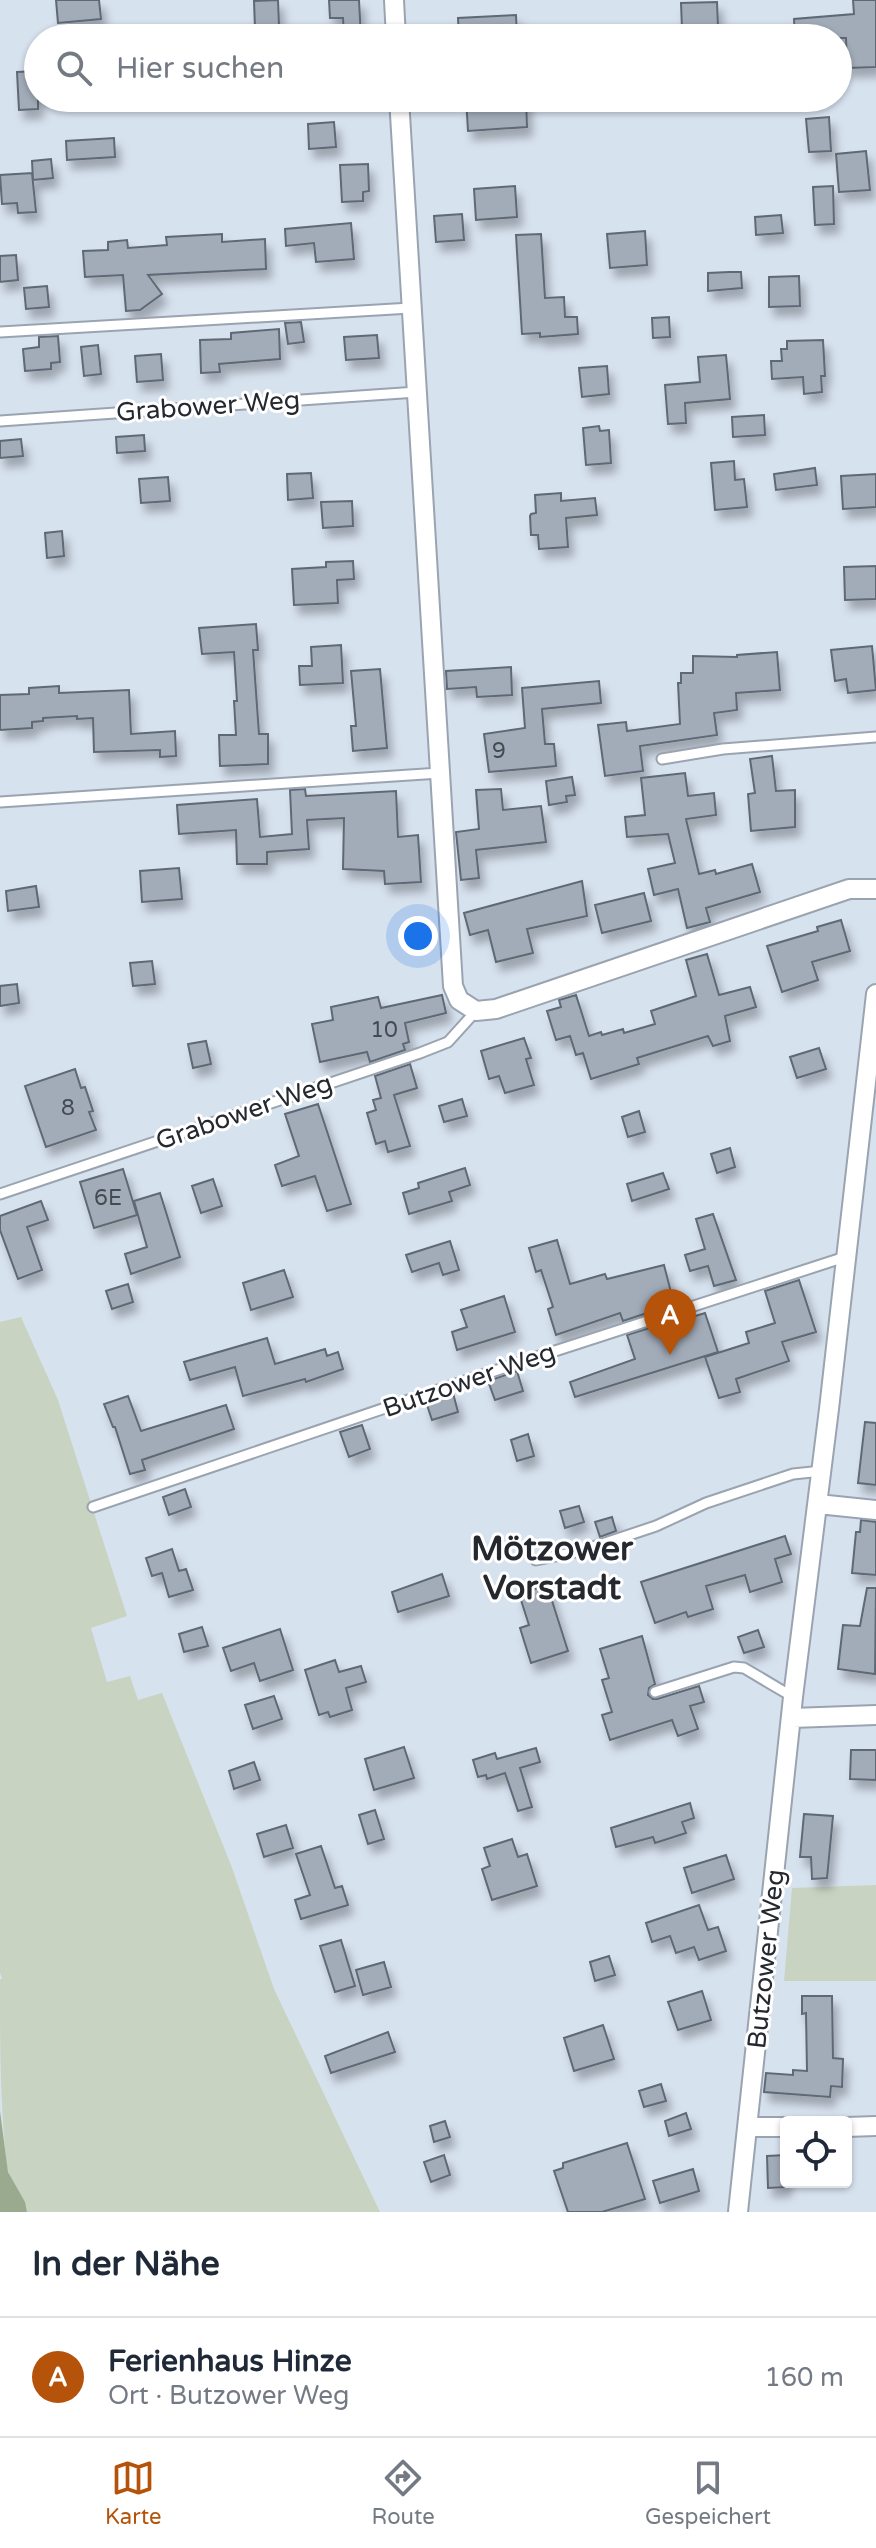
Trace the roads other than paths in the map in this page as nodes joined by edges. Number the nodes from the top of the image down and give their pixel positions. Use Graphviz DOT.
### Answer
graph roads {
  1 [pos="394,0"];
  2 [pos="395,24"];
  3 [pos="400,112"];
  4 [pos="411,308"];
  5 [pos="0,332"];
  6 [pos="417,392"];
  7 [pos="0,421"];
  8 [pos="876,737"];
  9 [pos="662,759"];
  10 [pos="440,773"];
  11 [pos="0,802"];
  12 [pos="876,889"];
  13 [pos="876,994"];
  14 [pos="476,1011"];
  15 [pos="0,1194"];
  16 [pos="847,1257"];
  17 [pos="822,1471"];
  18 [pos="818,1504"];
  19 [pos="93,1507"];
  20 [pos="876,1510"];
  21 [pos="536,1560"];
  22 [pos="655,1692"];
  23 [pos="793,1697"];
  24 [pos="876,1715"];
  25 [pos="792,1718"];
  26 [pos="876,2126"];
  27 [pos="748,2127"];
  28 [pos="780,2127"];
  29 [pos="852,2127"];
  30 [pos="738,2212"];
  1 -- 2 [label="street"];
  3 -- 4 [label="street"];
  4 -- 5 [label="lane"];
  4 -- 6 [label="street"];
  6 -- 7 [label="lane, Grabower Weg"];
  6 -- 10 [label="street"];
  8 -- 9 [label="lane"];
  10 -- 11 [label="lane"];
  10 -- 14 [label="street"];
  12 -- 14 [label="street"];
  13 -- 16 [label="street, Butzower Weg"];
  14 -- 15 [label="lane, Grabower Weg"];
  16 -- 17 [label="street, Butzower Weg"];
  16 -- 19 [label="lane, Butzower Weg"];
  17 -- 18 [label="street, Butzower Weg"];
  17 -- 21 [label="lane"];
  18 -- 20 [label="street"];
  18 -- 23 [label="street, Butzower Weg"];
  22 -- 23 [label="lane"];
  23 -- 25 [label="street, Butzower Weg"];
  24 -- 25 [label="street"];
  25 -- 27 [label="street, Butzower Weg"];
  26 -- 29 [label="street"];
  27 -- 28 [label="street"];
  27 -- 30 [label="street, Butzower Weg"];
}
